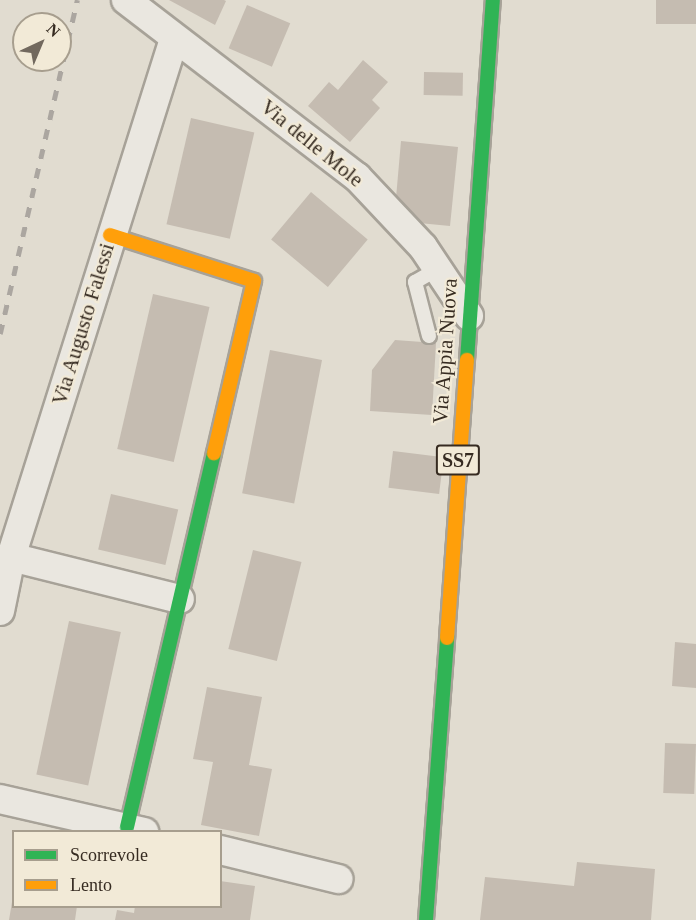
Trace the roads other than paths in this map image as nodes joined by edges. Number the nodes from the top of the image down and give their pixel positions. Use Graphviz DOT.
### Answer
graph roads {
  1 [pos="126,0"];
  2 [pos="493,0"];
  3 [pos="174,39"];
  4 [pos="110,235"];
  5 [pos="439,268"];
  6 [pos="469,316"];
  7 [pos="429,336"];
  8 [pos="11,557"];
  9 [pos="180,599"];
  10 [pos="0,611"];
  11 [pos="0,799"];
  12 [pos="135,829"];
  13 [pos="222,850"];
  14 [pos="338,879"];
  15 [pos="426,920"];
  1 -- 3 [label="street, Via delle Mole"];
  2 -- 6 [label="main road, Via Appia Nuova / SS7"];
  3 -- 4 [label="street, Via Augusto Falessi"];
  3 -- 5 [label="street, Via delle Mole"];
  4 -- 8 [label="street, Via Augusto Falessi"];
  4 -- 9 [label="main road"];
  5 -- 6 [label="street, Via delle Mole"];
  5 -- 7 [label="lane"];
  6 -- 15 [label="main road, Via Appia Nuova / SS7"];
  8 -- 9 [label="street"];
  8 -- 10 [label="street, Via Augusto Falessi"];
  9 -- 12 [label="main road"];
  11 -- 12 [label="street"];
  13 -- 14 [label="street"];
}
